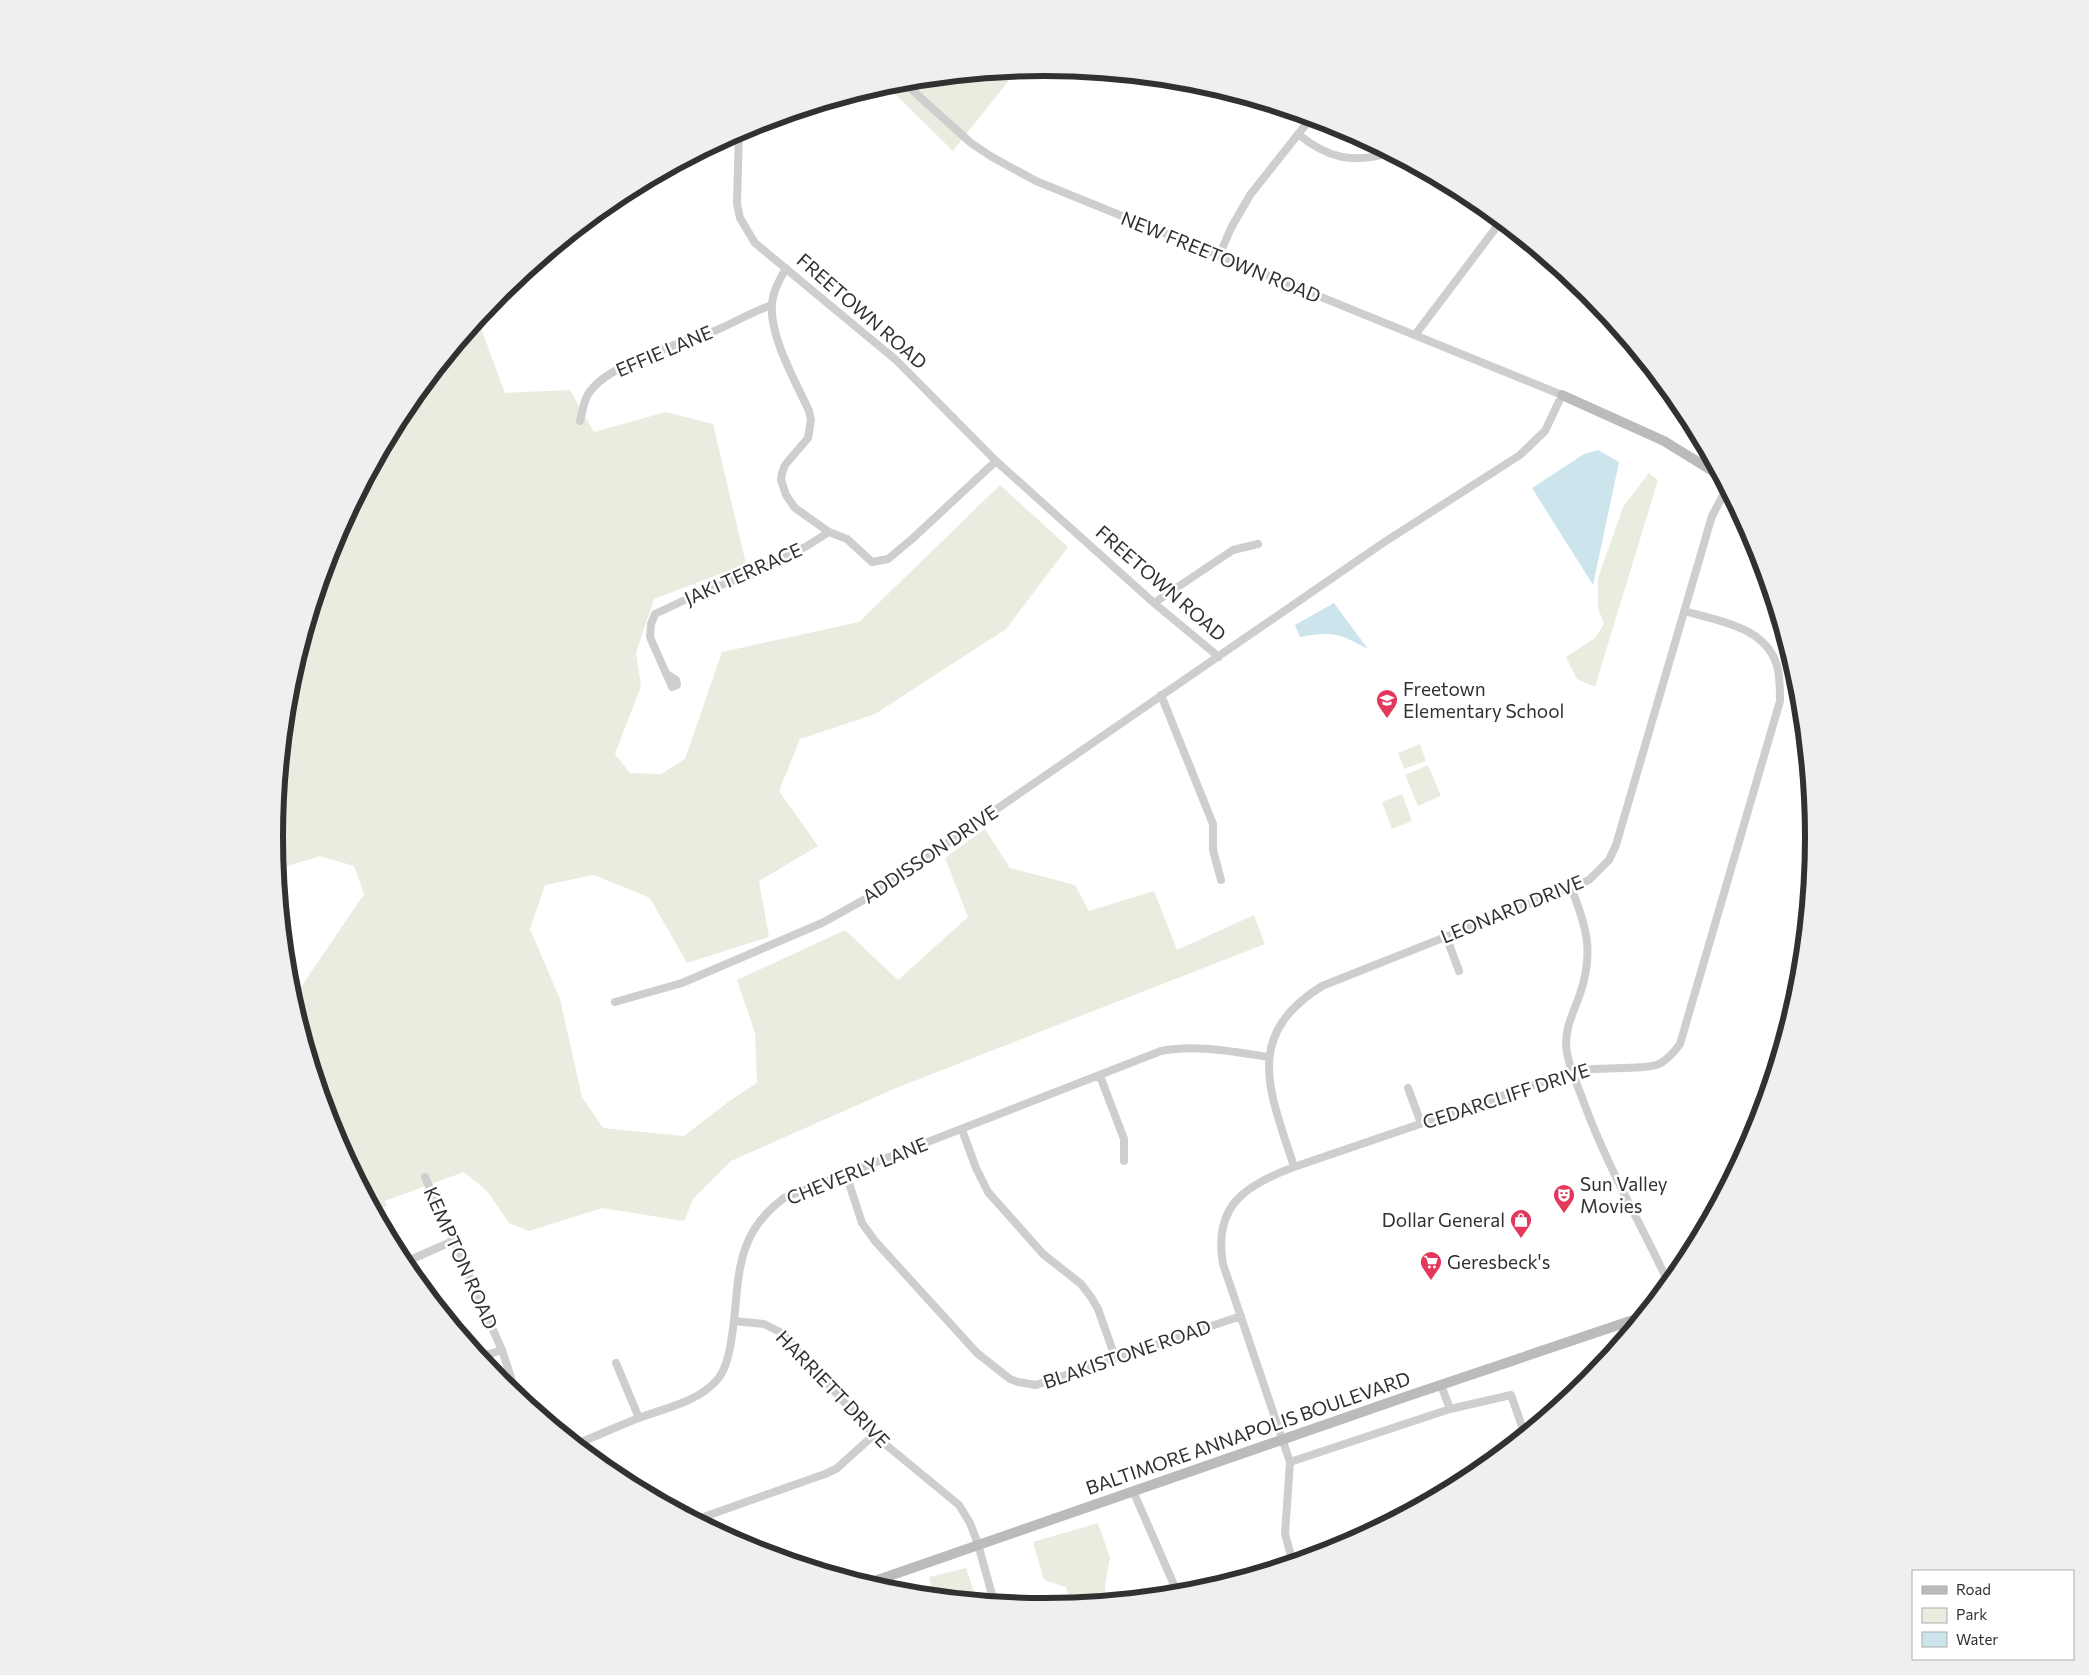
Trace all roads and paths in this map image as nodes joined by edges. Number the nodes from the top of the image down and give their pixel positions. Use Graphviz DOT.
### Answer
graph roads {
  1 [pos="910,89"];
  2 [pos="1307,123"];
  3 [pos="1298,134"];
  4 [pos="739,141"];
  5 [pos="1380,155"];
  6 [pos="1497,226"];
  7 [pos="1219,256"];
  8 [pos="786,268"];
  9 [pos="772,305"];
  10 [pos="1415,335"];
  11 [pos="1562,395"];
  12 [pos="580,421"];
  13 [pos="996,461"];
  14 [pos="1711,470"];
  15 [pos="1724,494"];
  16 [pos="829,532"];
  17 [pos="1258,544"];
  18 [pos="1154,602"];
  19 [pos="1684,611"];
  20 [pos="1219,657"];
  21 [pos="667,674"];
  22 [pos="1161,695"];
  23 [pos="1221,880"];
  24 [pos="1572,888"];
  25 [pos="1446,936"];
  26 [pos="1459,971"];
  27 [pos="615,1002"];
  28 [pos="1269,1056"];
  29 [pos="1572,1072"];
  30 [pos="1100,1076"];
  31 [pos="1408,1088"];
  32 [pos="1420,1123"];
  33 [pos="962,1130"];
  34 [pos="1124,1160"];
  35 [pos="1294,1167"];
  36 [pos="846,1174"];
  37 [pos="425,1177"];
  38 [pos="453,1241"];
  39 [pos="412,1259"];
  40 [pos="1665,1277"];
  41 [pos="1241,1316"];
  42 [pos="1632,1320"];
  43 [pos="734,1321"];
  44 [pos="502,1350"];
  45 [pos="487,1355"];
  46 [pos="1115,1357"];
  47 [pos="616,1362"];
  48 [pos="512,1382"];
  49 [pos="1442,1385"];
  50 [pos="1450,1409"];
  51 [pos="639,1418"];
  52 [pos="1523,1429"];
  53 [pos="874,1435"];
  54 [pos="1282,1439"];
  55 [pos="582,1442"];
  56 [pos="1290,1462"];
  57 [pos="1133,1491"];
  58 [pos="703,1517"];
  59 [pos="978,1544"];
  60 [pos="1291,1557"];
  61 [pos="878,1580"];
  62 [pos="1175,1587"];
  63 [pos="993,1597"];
  1 -- 7 [label="street, NEW FREETOWN ROAD"];
  2 -- 3 [label="street"];
  3 -- 5 [label="street"];
  3 -- 7 [label="street"];
  4 -- 8 [label="street, FREETOWN ROAD"];
  6 -- 10 [label="street"];
  7 -- 10 [label="street, NEW FREETOWN ROAD"];
  8 -- 9 [label="street"];
  8 -- 13 [label="street, FREETOWN ROAD"];
  9 -- 12 [label="street, EFFIE LANE"];
  9 -- 16 [label="street"];
  10 -- 11 [label="street, NEW FREETOWN ROAD"];
  11 -- 14 [label="main road"];
  11 -- 20 [label="street, FREETOWN ROAD"];
  13 -- 16 [label="street"];
  13 -- 18 [label="street, FREETOWN ROAD"];
  15 -- 19 [label="street, LEONARD DRIVE"];
  16 -- 21 [label="street, JAKI TERRACE"];
  17 -- 18 [label="street"];
  18 -- 20 [label="street, FREETOWN ROAD"];
  19 -- 24 [label="street, LEONARD DRIVE"];
  19 -- 29 [label="street, CEDARCLIFF DRIVE"];
  20 -- 22 [label="street, ADDISSON DRIVE"];
  22 -- 23 [label="street"];
  22 -- 27 [label="street, ADDISSON DRIVE"];
  24 -- 25 [label="street, LEONARD DRIVE"];
  24 -- 29 [label="street"];
  25 -- 26 [label="street"];
  25 -- 28 [label="street, LEONARD DRIVE"];
  28 -- 30 [label="street, CHEVERLY LANE"];
  28 -- 35 [label="street, LEONARD DRIVE"];
  29 -- 32 [label="street, CEDARCLIFF DRIVE"];
  29 -- 40 [label="street"];
  30 -- 33 [label="street, CHEVERLY LANE"];
  30 -- 34 [label="street"];
  31 -- 32 [label="street"];
  32 -- 35 [label="street, CEDARCLIFF DRIVE"];
  33 -- 36 [label="street, CHEVERLY LANE"];
  33 -- 46 [label="street"];
  35 -- 41 [label="street, CEDARCLIFF DRIVE"];
  36 -- 43 [label="street, CHEVERLY LANE"];
  36 -- 46 [label="street, BLAKISTONE ROAD"];
  37 -- 38 [label="street, KEMPTON ROAD"];
  38 -- 39 [label="street"];
  38 -- 44 [label="street, KEMPTON ROAD"];
  41 -- 46 [label="street, BLAKISTONE ROAD"];
  41 -- 54 [label="street, CEDARCLIFF DRIVE"];
  42 -- 49 [label="main road, BALTIMORE ANNAPOLIS BOULEVARD"];
  43 -- 51 [label="street, CHEVERLY LANE"];
  43 -- 53 [label="street, HARRIETT DRIVE"];
  44 -- 45 [label="street"];
  44 -- 48 [label="street, KEMPTON ROAD"];
  47 -- 51 [label="street"];
  49 -- 50 [label="street"];
  49 -- 54 [label="main road, BALTIMORE ANNAPOLIS BOULEVARD"];
  50 -- 52 [label="street"];
  50 -- 56 [label="street"];
  51 -- 55 [label="street, CHEVERLY LANE"];
  53 -- 58 [label="street"];
  53 -- 59 [label="street, HARRIETT DRIVE"];
  54 -- 56 [label="street, CEDARCLIFF DRIVE"];
  54 -- 57 [label="main road, BALTIMORE ANNAPOLIS BOULEVARD"];
  56 -- 60 [label="street"];
  57 -- 59 [label="main road, BALTIMORE ANNAPOLIS BOULEVARD"];
  57 -- 62 [label="street"];
  59 -- 61 [label="main road, BALTIMORE ANNAPOLIS BOULEVARD"];
  59 -- 63 [label="street, HARRIETT DRIVE"];
}
